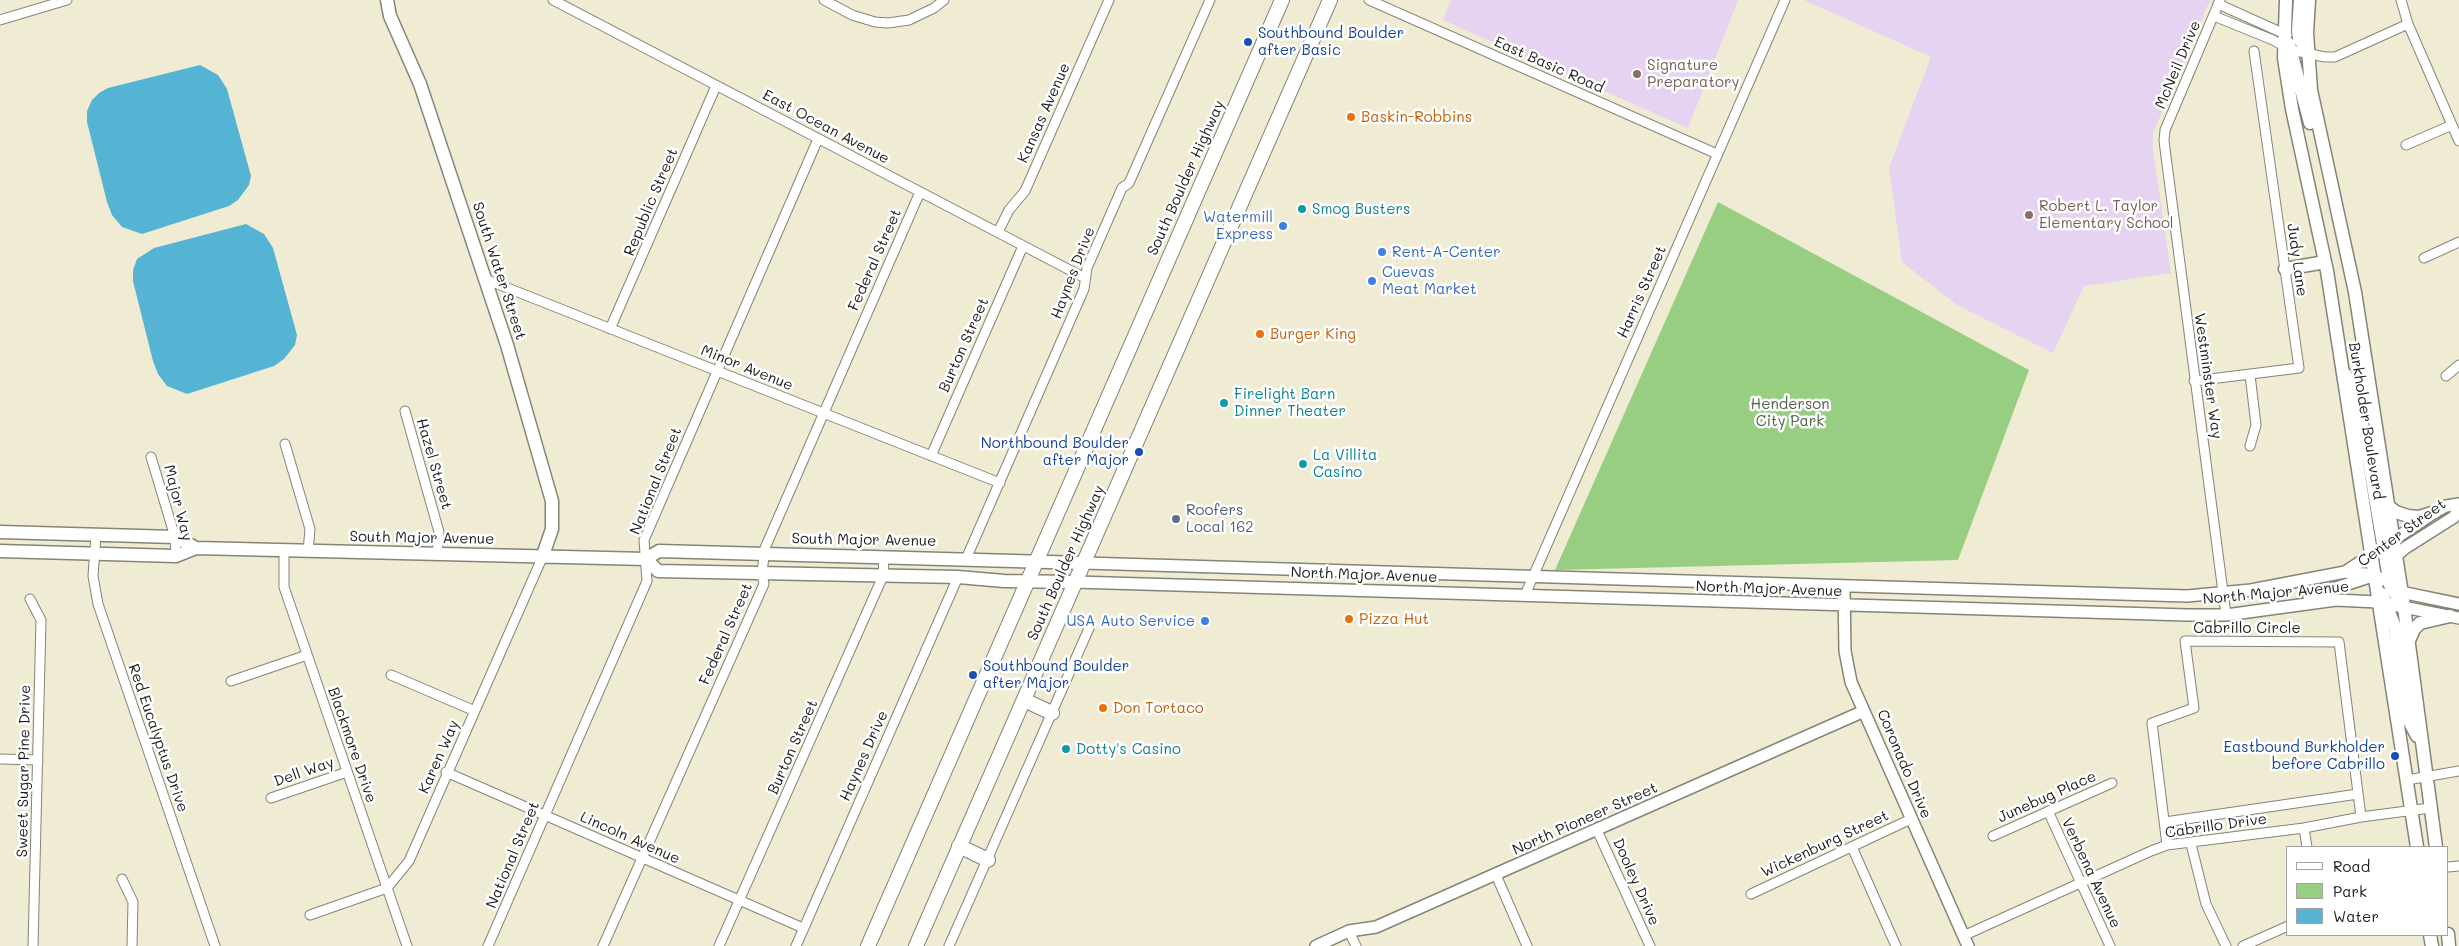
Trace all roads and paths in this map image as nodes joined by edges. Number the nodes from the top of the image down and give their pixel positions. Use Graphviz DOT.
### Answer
graph roads {
  1 [pos="67,0"];
  2 [pos="387,0"];
  3 [pos="553,0"];
  4 [pos="824,0"];
  5 [pos="944,0"];
  6 [pos="1109,0"];
  7 [pos="1210,0"];
  8 [pos="1282,0"];
  9 [pos="1330,0"];
  10 [pos="1369,0"];
  11 [pos="1785,0"];
  12 [pos="2286,0"];
  13 [pos="2300,0"];
  14 [pos="2309,0"];
  15 [pos="2401,0"];
  16 [pos="2219,2"];
  17 [pos="2214,16"];
  18 [pos="0,20"];
  19 [pos="2408,24"];
  20 [pos="2286,43"];
  21 [pos="2254,51"];
  22 [pos="2308,54"];
  23 [pos="716,86"];
  24 [pos="2452,125"];
  25 [pos="818,139"];
  26 [pos="2164,140"];
  27 [pos="2459,140"];
  28 [pos="2406,145"];
  29 [pos="1718,154"];
  30 [pos="2328,167"];
  31 [pos="920,192"];
  32 [pos="998,232"];
  33 [pos="2459,242"];
  34 [pos="1023,246"];
  35 [pos="2424,258"];
  36 [pos="2325,262"];
  37 [pos="2285,269"];
  38 [pos="485,278"];
  39 [pos="1086,278"];
  40 [pos="610,329"];
  41 [pos="2459,365"];
  42 [pos="2342,366"];
  43 [pos="717,371"];
  44 [pos="2250,375"];
  45 [pos="2446,376"];
  46 [pos="2194,381"];
  47 [pos="405,411"];
  48 [pos="824,413"];
  49 [pos="285,444"];
  50 [pos="2250,446"];
  51 [pos="931,456"];
  52 [pos="152,457"];
  53 [pos="1000,483"];
  54 [pos="2459,504"];
  55 [pos="2388,506"];
  56 [pos="2459,509"];
  57 [pos="2435,512"];
  58 [pos="0,532"];
  59 [pos="96,535"];
  60 [pos="175,537"];
  61 [pos="2393,539"];
  62 [pos="2383,547"];
  63 [pos="196,548"];
  64 [pos="0,551"];
  65 [pos="284,551"];
  66 [pos="308,552"];
  67 [pos="437,554"];
  68 [pos="764,554"];
  69 [pos="95,555"];
  70 [pos="176,556"];
  71 [pos="2370,556"];
  72 [pos="2396,556"];
  73 [pos="884,557"];
  74 [pos="542,558"];
  75 [pos="966,558"];
  76 [pos="646,559"];
  77 [pos="1036,563"];
  78 [pos="1084,563"];
  79 [pos="2386,565"];
  80 [pos="1325,570"];
  81 [pos="762,572"];
  82 [pos="2345,572"];
  83 [pos="1436,574"];
  84 [pos="2375,575"];
  85 [pos="883,576"];
  86 [pos="1533,576"];
  87 [pos="958,577"];
  88 [pos="1632,580"];
  89 [pos="1647,580"];
  90 [pos="1027,582"];
  91 [pos="1075,582"];
  92 [pos="2390,585"];
  93 [pos="1844,587"];
  94 [pos="1323,589"];
  95 [pos="1963,589"];
  96 [pos="2402,592"];
  97 [pos="1436,593"];
  98 [pos="2224,594"];
  99 [pos="1525,595"];
  100 [pos="30,599"];
  101 [pos="1632,599"];
  102 [pos="1647,600"];
  103 [pos="2382,603"];
  104 [pos="2459,604"];
  105 [pos="1844,606"];
  106 [pos="2276,607"];
  107 [pos="2404,607"];
  108 [pos="1959,608"];
  109 [pos="2226,615"];
  110 [pos="2455,617"];
  111 [pos="1090,626"];
  112 [pos="2408,643"];
  113 [pos="307,655"];
  114 [pos="391,675"];
  115 [pos="231,681"];
  116 [pos="1024,700"];
  117 [pos="475,711"];
  118 [pos="1864,711"];
  119 [pos="1052,712"];
  120 [pos="2420,742"];
  121 [pos="0,759"];
  122 [pos="38,760"];
  123 [pos="2459,771"];
  124 [pos="347,772"];
  125 [pos="446,772"];
  126 [pos="2426,777"];
  127 [pos="2407,780"];
  128 [pos="2112,783"];
  129 [pos="2358,794"];
  130 [pos="271,798"];
  131 [pos="2430,808"];
  132 [pos="2048,811"];
  133 [pos="2411,812"];
  134 [pos="545,815"];
  135 [pos="2361,817"];
  136 [pos="1911,820"];
  137 [pos="2165,822"];
  138 [pos="2304,828"];
  139 [pos="1597,830"];
  140 [pos="1993,836"];
  141 [pos="2192,844"];
  142 [pos="2167,845"];
  143 [pos="960,846"];
  144 [pos="2307,846"];
  145 [pos="2417,846"];
  146 [pos="2436,846"];
  147 [pos="1852,847"];
  148 [pos="641,858"];
  149 [pos="988,860"];
  150 [pos="1496,875"];
  151 [pos="122,879"];
  152 [pos="2080,882"];
  153 [pos="387,888"];
  154 [pos="1751,894"];
  155 [pos="739,900"];
  156 [pos="310,915"];
  157 [pos="2286,927"];
  158 [pos="803,928"];
  159 [pos="1349,931"];
  160 [pos="1966,941"];
  161 [pos="1526,945"];
  162 [pos="33,946"];
  163 [pos="132,946"];
  164 [pos="215,946"];
  165 [pos="406,946"];
  166 [pos="488,946"];
  167 [pos="603,946"];
  168 [pos="719,946"];
  169 [pos="796,946"];
  170 [pos="868,946"];
  171 [pos="916,946"];
  172 [pos="949,946"];
  173 [pos="1316,946"];
  174 [pos="1356,946"];
  175 [pos="1650,946"];
  176 [pos="1896,946"];
  177 [pos="2110,946"];
  178 [pos="2226,946"];
  179 [pos="2243,946"];
  1 -- 18 [label="street"];
  2 -- 38 [label="main road, South Water Street"];
  3 -- 23 [label="street, East Ocean Avenue"];
  4 -- 5 [label="street"];
  6 -- 32 [label="street, Kansas Avenue"];
  7 -- 39 [label="street, Haynes Drive"];
  8 -- 77 [label="main road, South Boulder Highway"];
  9 -- 78 [label="main road, South Boulder Highway"];
  10 -- 29 [label="street, East Basic Road"];
  11 -- 29 [label="street, Harris Street"];
  12 -- 20 [label="main road, Burkholder Boulevard"];
  13 -- 22 [label="main road"];
  14 -- 22 [label="main road, Burkholder Boulevard"];
  15 -- 19 [label="street"];
  16 -- 17 [label="street, McNeil Drive"];
  16 -- 20 [label="street"];
  17 -- 20 [label="street"];
  17 -- 26 [label="street, McNeil Drive"];
  19 -- 22 [label="street"];
  19 -- 24 [label="street"];
  20 -- 22 [label="street"];
  20 -- 22 [label="street"];
  20 -- 30 [label="main road"];
  20 -- 36 [label="main road, Burkholder Boulevard"];
  21 -- 37 [label="street, Judy Lane"];
  22 -- 30 [label="main road, Burkholder Boulevard"];
  23 -- 25 [label="street, East Ocean Avenue"];
  23 -- 40 [label="street, Republic Street"];
  24 -- 27 [label="street"];
  24 -- 28 [label="street"];
  25 -- 31 [label="street, East Ocean Avenue"];
  25 -- 43 [label="street, National Street"];
  26 -- 46 [label="street, Westminster Way"];
  29 -- 86 [label="street, Harris Street"];
  30 -- 55 [label="main road, Burkholder Boulevard"];
  31 -- 32 [label="street, East Ocean Avenue"];
  31 -- 48 [label="street, Federal Street"];
  32 -- 34 [label="street, East Ocean Avenue"];
  33 -- 35 [label="street"];
  34 -- 39 [label="street, East Ocean Avenue"];
  34 -- 51 [label="street, Burton Street"];
  36 -- 37 [label="main road"];
  36 -- 42 [label="main road, Burkholder Boulevard"];
  37 -- 44 [label="street, Judy Lane"];
  38 -- 40 [label="street, Minor Avenue"];
  38 -- 74 [label="main road, South Water Street"];
  39 -- 53 [label="street, Haynes Drive"];
  40 -- 43 [label="street, Minor Avenue"];
  41 -- 45 [label="street"];
  42 -- 62 [label="main road"];
  42 -- 71 [label="main road, Burkholder Boulevard"];
  43 -- 48 [label="street, Minor Avenue"];
  43 -- 76 [label="street, National Street"];
  44 -- 46 [label="street, Judy Lane"];
  44 -- 50 [label="street"];
  46 -- 98 [label="street, Westminster Way"];
  47 -- 67 [label="street, Hazel Street"];
  48 -- 51 [label="street, Minor Avenue"];
  48 -- 68 [label="street, Federal Street"];
  49 -- 66 [label="street"];
  51 -- 53 [label="street, Minor Avenue"];
  52 -- 60 [label="street, Major Way"];
  53 -- 75 [label="street, Haynes Drive"];
  54 -- 57 [label="street, Center Street"];
  55 -- 57 [label="main road"];
  55 -- 61 [label="main road, Burkholder Boulevard"];
  56 -- 72 [label="street, Center Street"];
  57 -- 61 [label="street, Center Street"];
  58 -- 59 [label="main road, South Major Avenue"];
  59 -- 60 [label="main road, South Major Avenue"];
  59 -- 69 [label="street, Red Eucalyptus Drive"];
  60 -- 63 [label="main road, South Major Avenue"];
  60 -- 70 [label="street, Major Way"];
  61 -- 62 [label="street, Center Street"];
  61 -- 72 [label="main road, Burkholder Boulevard"];
  62 -- 71 [label="street, Center Street"];
  62 -- 79 [label="main road"];
  63 -- 65 [label="main road, South Major Avenue"];
  63 -- 70 [label="main road, South Major Avenue"];
  64 -- 69 [label="main road, South Major Avenue"];
  65 -- 66 [label="main road, South Major Avenue"];
  65 -- 113 [label="street, Blackmore Drive"];
  66 -- 67 [label="main road, South Major Avenue"];
  67 -- 74 [label="main road, South Major Avenue"];
  68 -- 73 [label="main road, South Major Avenue"];
  68 -- 76 [label="main road, South Major Avenue"];
  68 -- 81 [label="street, Federal Street"];
  69 -- 70 [label="main road, South Major Avenue"];
  69 -- 164 [label="street, Red Eucalyptus Drive"];
  71 -- 82 [label="street, Center Street"];
  71 -- 84 [label="main road, Burkholder Boulevard"];
  72 -- 79 [label="street, Center Street"];
  72 -- 96 [label="main road, Burkholder Boulevard"];
  73 -- 75 [label="main road, South Major Avenue"];
  73 -- 85 [label="street, Burton Street"];
  74 -- 76 [label="main road, South Major Avenue"];
  74 -- 117 [label="street, Karen Way"];
  75 -- 77 [label="main road, South Major Avenue"];
  76 -- 81 [label="main road"];
  76 -- 134 [label="street, National Street"];
  77 -- 78 [label="main road, South Major Avenue"];
  77 -- 90 [label="main road, South Boulder Highway"];
  78 -- 80 [label="street, North Major Avenue"];
  78 -- 91 [label="main road, South Boulder Highway"];
  79 -- 84 [label="street, Center Street"];
  79 -- 92 [label="main road"];
  80 -- 83 [label="street, North Major Avenue"];
  80 -- 94 [label="street"];
  81 -- 85 [label="main road"];
  81 -- 148 [label="street, Federal Street"];
  82 -- 84 [label="street, North Major Avenue"];
  82 -- 98 [label="street, North Major Avenue"];
  83 -- 86 [label="street, North Major Avenue"];
  83 -- 97 [label="street"];
  84 -- 92 [label="street, North Major Avenue"];
  84 -- 103 [label="main road, Burkholder Boulevard"];
  84 -- 106 [label="street, Center Street"];
  85 -- 87 [label="main road"];
  85 -- 155 [label="street, Burton Street"];
  86 -- 88 [label="street, North Major Avenue"];
  86 -- 99 [label="street, Harris Street"];
  87 -- 90 [label="main road"];
  87 -- 158 [label="street, Haynes Drive"];
  88 -- 89 [label="street, North Major Avenue"];
  88 -- 101 [label="street"];
  89 -- 93 [label="street, North Major Avenue"];
  89 -- 102 [label="street"];
  90 -- 91 [label="main road"];
  90 -- 170 [label="main road, South Boulder Highway"];
  91 -- 94 [label="street, North Major Avenue"];
  91 -- 116 [label="main road, South Boulder Highway"];
  92 -- 96 [label="street, North Major Avenue"];
  92 -- 107 [label="main road"];
  93 -- 95 [label="street, North Major Avenue"];
  93 -- 105 [label="street, Coronado Drive"];
  94 -- 97 [label="street, North Major Avenue"];
  95 -- 98 [label="street, North Major Avenue"];
  95 -- 108 [label="street"];
  96 -- 104 [label="street, North Major Avenue"];
  96 -- 107 [label="main road, Burkholder Boulevard"];
  97 -- 99 [label="street, North Major Avenue"];
  98 -- 109 [label="street, Westminster Way"];
  99 -- 101 [label="street, North Major Avenue"];
  100 -- 122 [label="street, Sweet Sugar Pine Drive"];
  101 -- 102 [label="street, North Major Avenue"];
  102 -- 105 [label="street, North Major Avenue"];
  103 -- 106 [label="street, North Major Avenue"];
  103 -- 107 [label="street, North Major Avenue"];
  103 -- 120 [label="main road"];
  103 -- 127 [label="main road"];
  105 -- 108 [label="street, North Major Avenue"];
  105 -- 118 [label="street, Coronado Drive"];
  106 -- 109 [label="street, North Major Avenue"];
  107 -- 110 [label="street, North Major Avenue"];
  107 -- 112 [label="main road, Burkholder Boulevard"];
  108 -- 109 [label="street, North Major Avenue"];
  110 -- 112 [label="main road"];
  111 -- 119 [label="street"];
  112 -- 120 [label="main road, Burkholder Boulevard"];
  113 -- 115 [label="street"];
  113 -- 124 [label="street, Blackmore Drive"];
  114 -- 117 [label="street"];
  116 -- 119 [label="main road"];
  116 -- 143 [label="main road, South Boulder Highway"];
  117 -- 125 [label="street, Karen Way"];
  118 -- 136 [label="street, Coronado Drive"];
  118 -- 139 [label="street, North Pioneer Street"];
  119 -- 149 [label="street"];
  120 -- 126 [label="main road, Burkholder Boulevard"];
  121 -- 122 [label="street"];
  122 -- 162 [label="street, Sweet Sugar Pine Drive"];
  123 -- 126 [label="street"];
  124 -- 130 [label="street, Dell Way"];
  124 -- 153 [label="street, Blackmore Drive"];
  125 -- 134 [label="street, Lincoln Avenue"];
  125 -- 153 [label="street, Karen Way"];
  126 -- 127 [label="street"];
  126 -- 131 [label="main road, Burkholder Boulevard"];
  127 -- 133 [label="main road"];
  128 -- 132 [label="street, Junebug Place"];
  129 -- 135 [label="street, Cabrillo Circle"];
  129 -- 137 [label="street"];
  129 -- 137 [label="street, Cabrillo Circle"];
  131 -- 133 [label="street, Cabrillo Drive"];
  131 -- 146 [label="main road, Burkholder Boulevard"];
  132 -- 140 [label="street, Junebug Place"];
  132 -- 152 [label="street, Verbena Avenue"];
  133 -- 135 [label="street, Cabrillo Drive"];
  133 -- 145 [label="main road"];
  134 -- 148 [label="street, Lincoln Avenue"];
  134 -- 166 [label="street, National Street"];
  135 -- 138 [label="street, Cabrillo Drive"];
  136 -- 147 [label="street, Wickenburg Street"];
  136 -- 160 [label="street, Coronado Drive"];
  137 -- 142 [label="street, Cabrillo Circle"];
  138 -- 141 [label="street, Cabrillo Drive"];
  138 -- 144 [label="street"];
  139 -- 150 [label="street, North Pioneer Street"];
  139 -- 175 [label="street, Dooley Drive"];
  141 -- 142 [label="street, Cabrillo Drive"];
  141 -- 178 [label="street"];
  142 -- 152 [label="street, Cabrillo Drive"];
  143 -- 149 [label="main road"];
  143 -- 171 [label="main road, South Boulder Highway"];
  147 -- 154 [label="street, Wickenburg Street"];
  147 -- 176 [label="street"];
  148 -- 155 [label="street, Lincoln Avenue"];
  148 -- 167 [label="street, Federal Street"];
  149 -- 172 [label="street"];
  150 -- 159 [label="street, North Pioneer Street"];
  150 -- 161 [label="street"];
  151 -- 163 [label="street"];
  152 -- 160 [label="street, Cabrillo Drive"];
  152 -- 177 [label="street, Verbena Avenue"];
  153 -- 156 [label="street"];
  153 -- 165 [label="street, Blackmore Drive"];
  155 -- 158 [label="street, Lincoln Avenue"];
  155 -- 168 [label="street, Burton Street"];
  157 -- 179 [label="street"];
  158 -- 169 [label="street, Haynes Drive"];
  159 -- 173 [label="street, North Pioneer Street"];
  159 -- 174 [label="street"];
}
